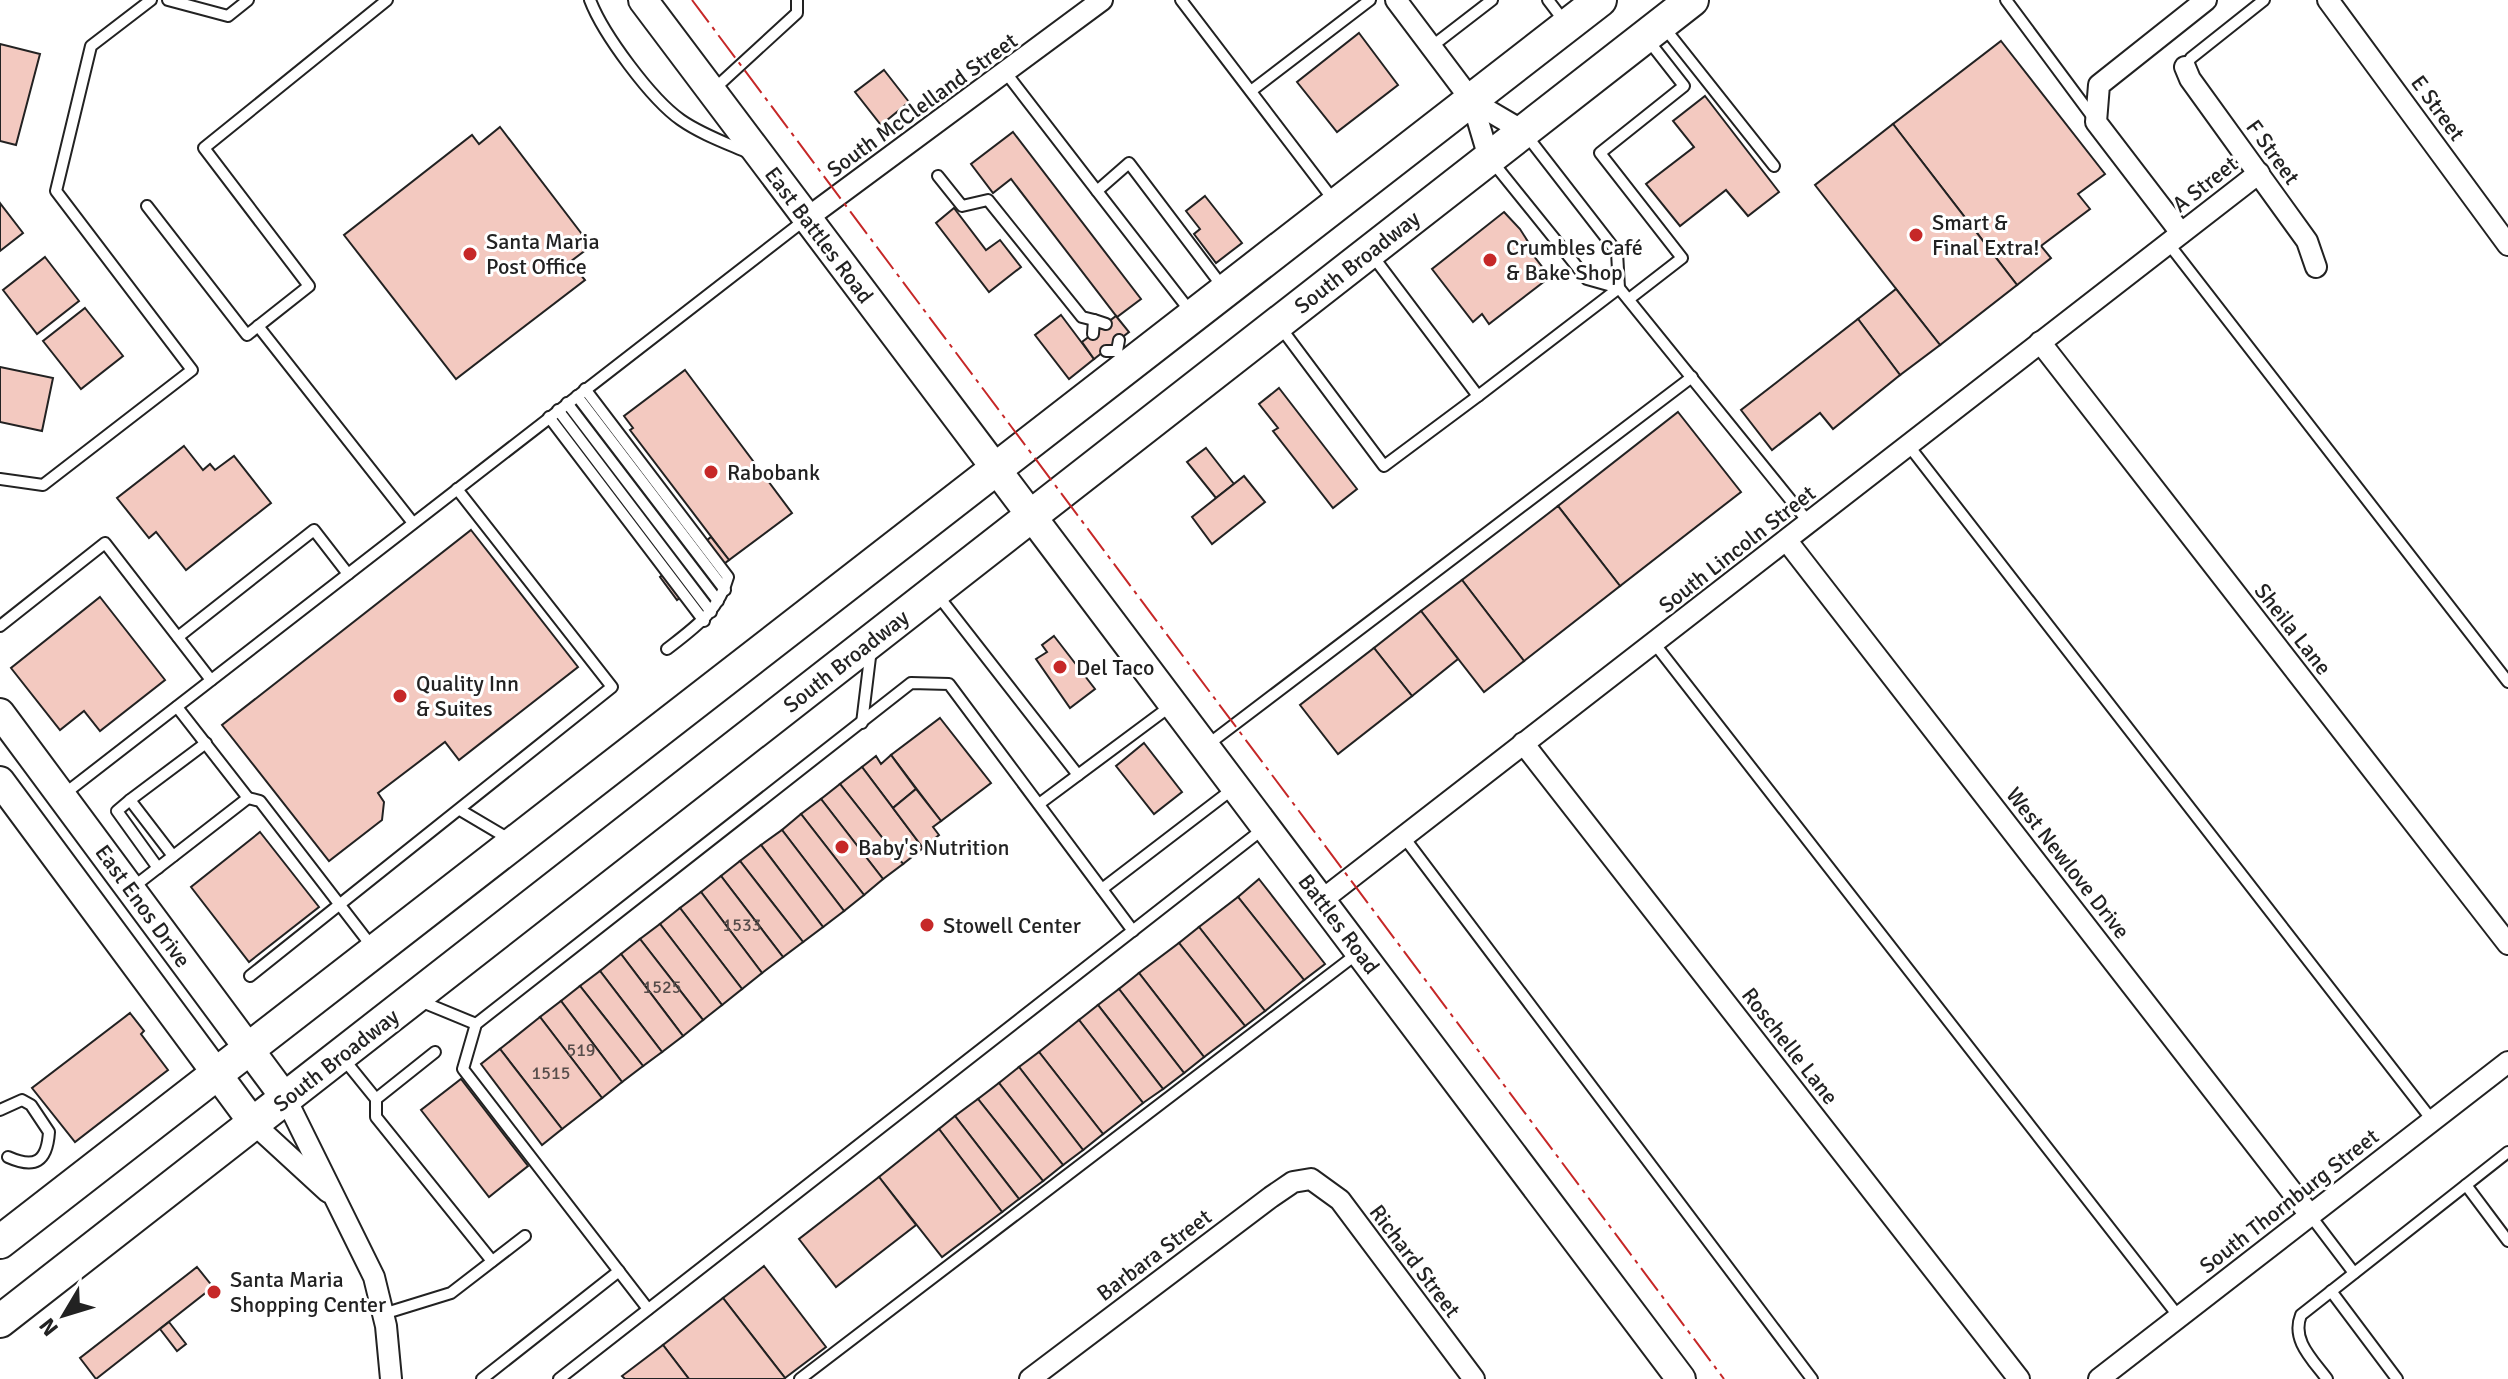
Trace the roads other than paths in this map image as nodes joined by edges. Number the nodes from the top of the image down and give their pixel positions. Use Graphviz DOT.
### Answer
graph roads {
  1 [pos="151,0"];
  2 [pos="168,0"];
  3 [pos="248,0"];
  4 [pos="387,0"];
  5 [pos="590,0"];
  6 [pos="643,0"];
  7 [pos="797,0"];
  8 [pos="1102,0"];
  9 [pos="1181,0"];
  10 [pos="1370,0"];
  11 [pos="1396,0"];
  12 [pos="1492,0"];
  13 [pos="1548,0"];
  14 [pos="1600,0"];
  15 [pos="1692,0"];
  16 [pos="2006,0"];
  17 [pos="2206,0"];
  18 [pos="2264,0"];
  19 [pos="2328,0"];
  20 [pos="1568,25"];
  21 [pos="1653,30"];
  22 [pos="1431,47"];
  23 [pos="2185,67"];
  24 [pos="1006,73"];
  25 [pos="1251,91"];
  26 [pos="710,92"];
  27 [pos="1472,101"];
  28 [pos="2096,122"];
  29 [pos="1523,131"];
  30 [pos="1489,158"];
  31 [pos="761,159"];
  32 [pos="1774,166"];
  33 [pos="2259,173"];
  34 [pos="938,176"];
  35 [pos="1097,191"];
  36 [pos="1337,204"];
  37 [pos="147,206"];
  38 [pos="806,219"];
  39 [pos="2174,238"];
  40 [pos="2508,245"];
  41 [pos="1369,252"];
  42 [pos="2316,267"];
  43 [pos="1619,288"];
  44 [pos="1226,291"];
  45 [pos="1629,299"];
  46 [pos="1194,315"];
  47 [pos="1094,320"];
  48 [pos="1106,324"];
  49 [pos="1278,324"];
  50 [pos="258,326"];
  51 [pos="1093,334"];
  52 [pos="2040,342"];
  53 [pos="1692,377"];
  54 [pos="1478,396"];
  55 [pos="567,403"];
  56 [pos="1909,446"];
  57 [pos="996,469"];
  58 [pos="0,479"];
  59 [pos="457,489"];
  60 [pos="1032,516"];
  61 [pos="413,523"];
  62 [pos="1810,524"];
  63 [pos="1787,541"];
  64 [pos="348,574"];
  65 [pos="935,592"];
  66 [pos="718,601"];
  67 [pos="708,616"];
  68 [pos="0,626"];
  69 [pos="178,637"];
  70 [pos="873,640"];
  71 [pos="1654,643"];
  72 [pos="667,649"];
  73 [pos="211,680"];
  74 [pos="2508,682"];
  75 [pos="1173,704"];
  76 [pos="177,707"];
  77 [pos="0,713"];
  78 [pos="862,723"];
  79 [pos="206,743"];
  80 [pos="1523,743"];
  81 [pos="1205,747"];
  82 [pos="1078,775"];
  83 [pos="0,781"];
  84 [pos="1235,786"];
  85 [pos="62,796"];
  86 [pos="248,798"];
  87 [pos="130,800"];
  88 [pos="1039,804"];
  89 [pos="460,810"];
  90 [pos="1266,826"];
  91 [pos="1403,836"];
  92 [pos="514,842"];
  93 [pos="173,856"];
  94 [pos="158,868"];
  95 [pos="1102,889"];
  96 [pos="131,890"];
  97 [pos="1322,900"];
  98 [pos="340,906"];
  99 [pos="1133,931"];
  100 [pos="2508,944"];
  101 [pos="374,950"];
  102 [pos="1360,952"];
  103 [pos="250,976"];
  104 [pos="414,999"];
  105 [pos="476,1024"];
  106 [pos="248,1048"];
  107 [pos="435,1052"];
  108 [pos="341,1056"];
  109 [pos="2508,1062"];
  110 [pos="216,1073"];
  111 [pos="286,1099"];
  112 [pos="376,1099"];
  113 [pos="0,1110"];
  114 [pos="2432,1120"];
  115 [pos="254,1124"];
  116 [pos="2508,1152"];
  117 [pos="8,1157"];
  118 [pos="1311,1179"];
  119 [pos="2466,1185"];
  120 [pos="337,1200"];
  121 [pos="2310,1215"];
  122 [pos="525,1236"];
  123 [pos="2508,1241"];
  124 [pos="0,1242"];
  125 [pos="492,1261"];
  126 [pos="619,1271"];
  127 [pos="2354,1273"];
  128 [pos="2331,1291"];
  129 [pos="648,1309"];
  130 [pos="383,1314"];
  131 [pos="2179,1317"];
  132 [pos="0,1321"];
  133 [pos="1467,1377"];
  134 [pos="391,1379"];
  135 [pos="482,1379"];
  136 [pos="559,1379"];
  137 [pos="800,1379"];
  138 [pos="1030,1379"];
  139 [pos="1681,1379"];
  140 [pos="1812,1379"];
  141 [pos="2019,1379"];
  142 [pos="2099,1379"];
  143 [pos="2327,1379"];
  144 [pos="2397,1379"];
  1 -- 58 [label="lane"];
  2 -- 3 [label="lane"];
  4 -- 50 [label="lane"];
  5 -- 31 [label="lane"];
  6 -- 26 [label="street, East Battles Road"];
  7 -- 26 [label="lane"];
  8 -- 24 [label="street, South McClelland Street"];
  9 -- 25 [label="lane"];
  10 -- 25 [label="lane"];
  11 -- 22 [label="street"];
  12 -- 22 [label="lane"];
  13 -- 20 [label="lane"];
  14 -- 20 [label="main road"];
  15 -- 21 [label="main road, South Broadway"];
  16 -- 28 [label="lane"];
  17 -- 28 [label="street"];
  18 -- 23 [label="lane"];
  19 -- 40 [label="street, E Street"];
  20 -- 27 [label="main road"];
  21 -- 29 [label="main road, South Broadway"];
  21 -- 32 [label="lane"];
  21 -- 45 [label="lane"];
  22 -- 27 [label="street"];
  23 -- 33 [label="street, F Street"];
  24 -- 35 [label="lane"];
  24 -- 38 [label="street, South McClelland Street"];
  25 -- 36 [label="lane"];
  26 -- 31 [label="street, East Battles Road"];
  27 -- 29 [label="street"];
  27 -- 30 [label="street"];
  27 -- 36 [label="main road"];
  28 -- 39 [label="street"];
  29 -- 30 [label="main road, South Broadway"];
  29 -- 43 [label="lane"];
  30 -- 41 [label="main road, South Broadway"];
  30 -- 43 [label="lane"];
  31 -- 38 [label="street, East Battles Road"];
  33 -- 39 [label="street, A Street"];
  33 -- 42 [label="street, F Street"];
  34 -- 47 [label="lane"];
  35 -- 44 [label="lane"];
  35 -- 46 [label="lane"];
  36 -- 44 [label="main road"];
  37 -- 50 [label="lane"];
  38 -- 55 [label="lane"];
  38 -- 57 [label="street, East Battles Road"];
  39 -- 52 [label="street, South Lincoln Street"];
  39 -- 74 [label="lane"];
  41 -- 49 [label="main road, South Broadway"];
  41 -- 54 [label="lane"];
  43 -- 45 [label="lane"];
  43 -- 54 [label="lane"];
  44 -- 46 [label="main road"];
  45 -- 53 [label="lane"];
  46 -- 57 [label="main road"];
  47 -- 48 [label="lane"];
  47 -- 51 [label="lane"];
  49 -- 54 [label="lane"];
  49 -- 60 [label="main road, South Broadway"];
  50 -- 61 [label="lane"];
  52 -- 56 [label="street, South Lincoln Street"];
  52 -- 100 [label="street, Sheila Lane"];
  53 -- 62 [label="lane"];
  53 -- 81 [label="lane"];
  55 -- 59 [label="lane"];
  55 -- 66 [label="lane"];
  55 -- 66 [label="lane"];
  55 -- 67 [label="lane"];
  56 -- 62 [label="street, South Lincoln Street"];
  56 -- 114 [label="lane"];
  57 -- 60 [label="street, Battles Road"];
  57 -- 92 [label="main road"];
  59 -- 61 [label="lane"];
  59 -- 89 [label="lane"];
  60 -- 65 [label="main road, South Broadway"];
  60 -- 75 [label="street, Battles Road"];
  61 -- 64 [label="lane"];
  62 -- 63 [label="street, South Lincoln Street"];
  63 -- 71 [label="street, South Lincoln Street"];
  63 -- 121 [label="street, West Newlove Drive"];
  64 -- 69 [label="lane"];
  64 -- 73 [label="lane"];
  65 -- 70 [label="main road, South Broadway"];
  65 -- 82 [label="lane"];
  66 -- 67 [label="lane"];
  67 -- 72 [label="lane"];
  68 -- 69 [label="lane"];
  69 -- 73 [label="lane"];
  70 -- 78 [label="lane"];
  70 -- 104 [label="main road, South Broadway"];
  71 -- 80 [label="street, South Lincoln Street"];
  71 -- 131 [label="lane"];
  73 -- 76 [label="lane"];
  75 -- 81 [label="street, Battles Road"];
  75 -- 82 [label="lane"];
  76 -- 79 [label="lane"];
  76 -- 85 [label="lane"];
  77 -- 85 [label="street, East Enos Drive"];
  78 -- 88 [label="lane"];
  78 -- 105 [label="lane"];
  79 -- 86 [label="lane"];
  79 -- 87 [label="lane"];
  80 -- 91 [label="street, South Lincoln Street"];
  80 -- 141 [label="street, Roschelle Lane"];
  81 -- 84 [label="street, Battles Road"];
  82 -- 88 [label="lane"];
  83 -- 110 [label="street, East Enos Drive"];
  84 -- 90 [label="street, Battles Road"];
  84 -- 95 [label="lane"];
  85 -- 96 [label="street, East Enos Drive"];
  86 -- 93 [label="lane"];
  86 -- 98 [label="lane"];
  87 -- 93 [label="lane"];
  87 -- 94 [label="lane"];
  88 -- 95 [label="lane"];
  89 -- 92 [label="lane"];
  89 -- 98 [label="lane"];
  90 -- 97 [label="street, Battles Road"];
  90 -- 99 [label="lane"];
  91 -- 97 [label="street, South Lincoln Street"];
  91 -- 140 [label="lane"];
  92 -- 101 [label="main road"];
  93 -- 94 [label="lane"];
  94 -- 96 [label="lane"];
  95 -- 99 [label="lane"];
  96 -- 106 [label="street, East Enos Drive"];
  97 -- 102 [label="street, Battles Road"];
  98 -- 101 [label="lane"];
  98 -- 103 [label="lane"];
  99 -- 129 [label="lane"];
  101 -- 106 [label="main road"];
  102 -- 137 [label="lane"];
  102 -- 139 [label="street, Battles Road"];
  104 -- 105 [label="lane"];
  104 -- 108 [label="main road, South Broadway"];
  105 -- 126 [label="lane"];
  106 -- 110 [label="main road"];
  106 -- 111 [label="street, East Enos Drive"];
  107 -- 112 [label="lane"];
  108 -- 111 [label="main road, South Broadway"];
  108 -- 112 [label="lane"];
  109 -- 114 [label="street, South Thornburg Street"];
  110 -- 115 [label="street, East Enos Drive"];
  110 -- 124 [label="main road"];
  111 -- 115 [label="main road, South Broadway"];
  111 -- 120 [label="street"];
  112 -- 125 [label="lane"];
  113 -- 117 [label="lane"];
  114 -- 121 [label="street, South Thornburg Street"];
  115 -- 120 [label="street"];
  115 -- 132 [label="main road, South Broadway"];
  116 -- 119 [label="lane"];
  118 -- 133 [label="street, Richard Street"];
  118 -- 138 [label="street, Barbara Street"];
  119 -- 123 [label="lane"];
  119 -- 127 [label="lane"];
  120 -- 130 [label="street"];
  121 -- 127 [label="lane"];
  121 -- 131 [label="street, South Thornburg Street"];
  122 -- 125 [label="lane"];
  125 -- 130 [label="lane"];
  126 -- 129 [label="lane"];
  126 -- 135 [label="lane"];
  127 -- 128 [label="lane"];
  128 -- 143 [label="lane"];
  128 -- 144 [label="lane"];
  129 -- 136 [label="lane"];
  130 -- 134 [label="street"];
  131 -- 142 [label="street, South Thornburg Street"];
}
